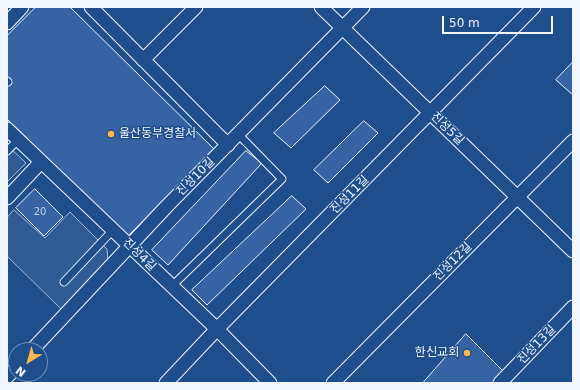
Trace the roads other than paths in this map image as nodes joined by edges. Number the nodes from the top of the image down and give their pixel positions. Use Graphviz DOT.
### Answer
graph roads {
  1 [pos="22,7"];
  2 [pos="91,7"];
  3 [pos="196,7"];
  4 [pos="321,7"];
  5 [pos="364,7"];
  6 [pos="534,7"];
  7 [pos="7,22"];
  8 [pos="343,29"];
  9 [pos="143,60"];
  10 [pos="430,113"];
  11 [pos="7,129"];
  12 [pos="238,134"];
  13 [pos="18,140"];
  14 [pos="573,141"];
  15 [pos="228,145"];
  16 [pos="7,151"];
  17 [pos="41,162"];
  18 [pos="7,198"];
  19 [pos="517,198"];
  20 [pos="112,230"];
  21 [pos="130,246"];
  22 [pos="573,251"];
  23 [pos="64,282"];
  24 [pos="172,286"];
  25 [pos="573,307"];
  26 [pos="217,329"];
  27 [pos="40,342"];
  28 [pos="166,383"];
  29 [pos="270,383"];
  30 [pos="333,383"];
  31 [pos="500,383"];
  1 -- 7 [label="street"];
  2 -- 9 [label="street"];
  3 -- 9 [label="street"];
  4 -- 8 [label="street, 진성5길"];
  5 -- 8 [label="street, 진성10길"];
  6 -- 10 [label="street, 진성11길"];
  8 -- 10 [label="street, 진성5길"];
  8 -- 12 [label="street, 진성10길"];
  9 -- 15 [label="street"];
  10 -- 19 [label="street, 진성5길"];
  10 -- 26 [label="street, 진성11길"];
  11 -- 13 [label="street, 진성4길"];
  12 -- 15 [label="street, 진성10길"];
  12 -- 24 [label="lane"];
  13 -- 16 [label="lane"];
  13 -- 17 [label="street, 진성4길"];
  14 -- 19 [label="street, 진성12길"];
  15 -- 21 [label="street, 진성10길"];
  17 -- 18 [label="street"];
  17 -- 20 [label="street, 진성4길"];
  19 -- 22 [label="street, 진성5길"];
  19 -- 30 [label="street, 진성12길"];
  20 -- 21 [label="street, 진성4길"];
  20 -- 23 [label="lane"];
  21 -- 24 [label="street, 진성4길"];
  21 -- 27 [label="street, 진성10길"];
  24 -- 26 [label="street, 진성4길"];
  25 -- 31 [label="street, 진성13길"];
  26 -- 28 [label="street, 진성11길"];
  26 -- 29 [label="street, 진성4길"];
}
